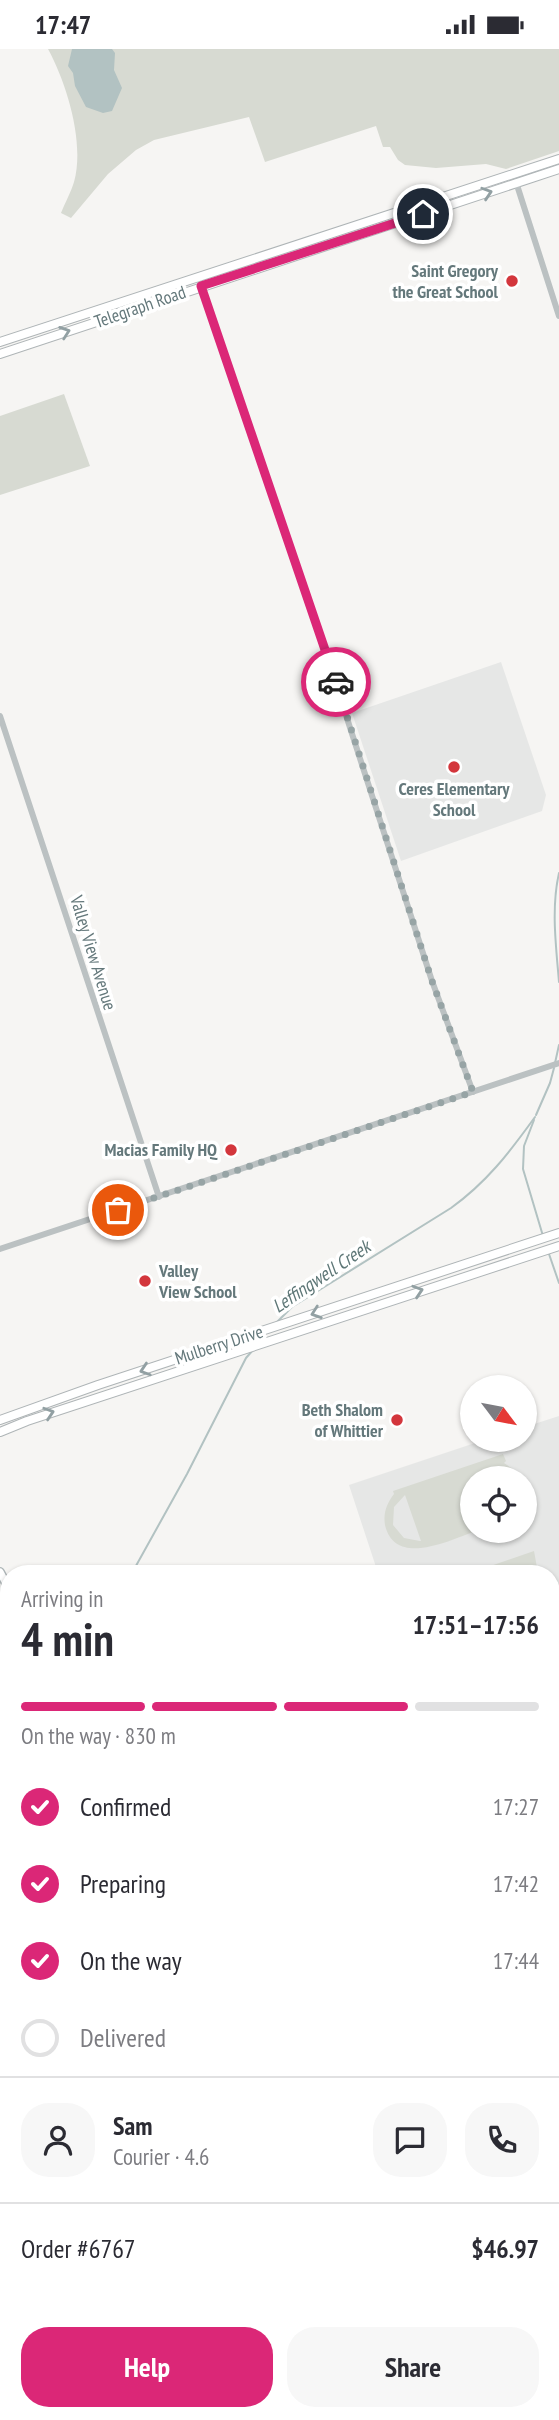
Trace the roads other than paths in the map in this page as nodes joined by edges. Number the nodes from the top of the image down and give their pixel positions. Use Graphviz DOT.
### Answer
graph roads {
  1 [pos="559,159"];
  2 [pos="559,169"];
  3 [pos="513,174"];
  4 [pos="516,184"];
  5 [pos="199,282"];
  6 [pos="559,316"];
  7 [pos="0,342"];
  8 [pos="0,354"];
  9 [pos="0,716"];
  10 [pos="559,1063"];
  11 [pos="473,1092"];
  12 [pos="159,1197"];
  13 [pos="559,1233"];
  14 [pos="552,1248"];
  15 [pos="0,1249"];
  16 [pos="395,1286"];
  17 [pos="354,1313"];
  18 [pos="0,1420"];
  19 [pos="0,1432"];
  1 -- 3 [label="main road, Telegraph Road"];
  2 -- 4 [label="main road, Telegraph Road"];
  3 -- 4 [label="street"];
  3 -- 5 [label="main road, Telegraph Road"];
  5 -- 4 [label="main road, Telegraph Road, one-way"];
  4 -- 6 [label="street"];
  5 -- 7 [label="main road, Telegraph Road"];
  8 -- 5 [label="main road, Telegraph Road, one-way"];
  5 -- 11 [label="street"];
  9 -- 12 [label="street, Valley View Avenue"];
  10 -- 11 [label="street"];
  11 -- 12 [label="street"];
  12 -- 15 [label="street"];
  13 -- 16 [label="main road, Mulberry Drive"];
  17 -- 14 [label="main road, Mulberry Drive, one-way"];
  16 -- 17 [label="main road"];
  16 -- 18 [label="main road, Mulberry Drive, one-way"];
  19 -- 17 [label="main road, Mulberry Drive, one-way"];
}
